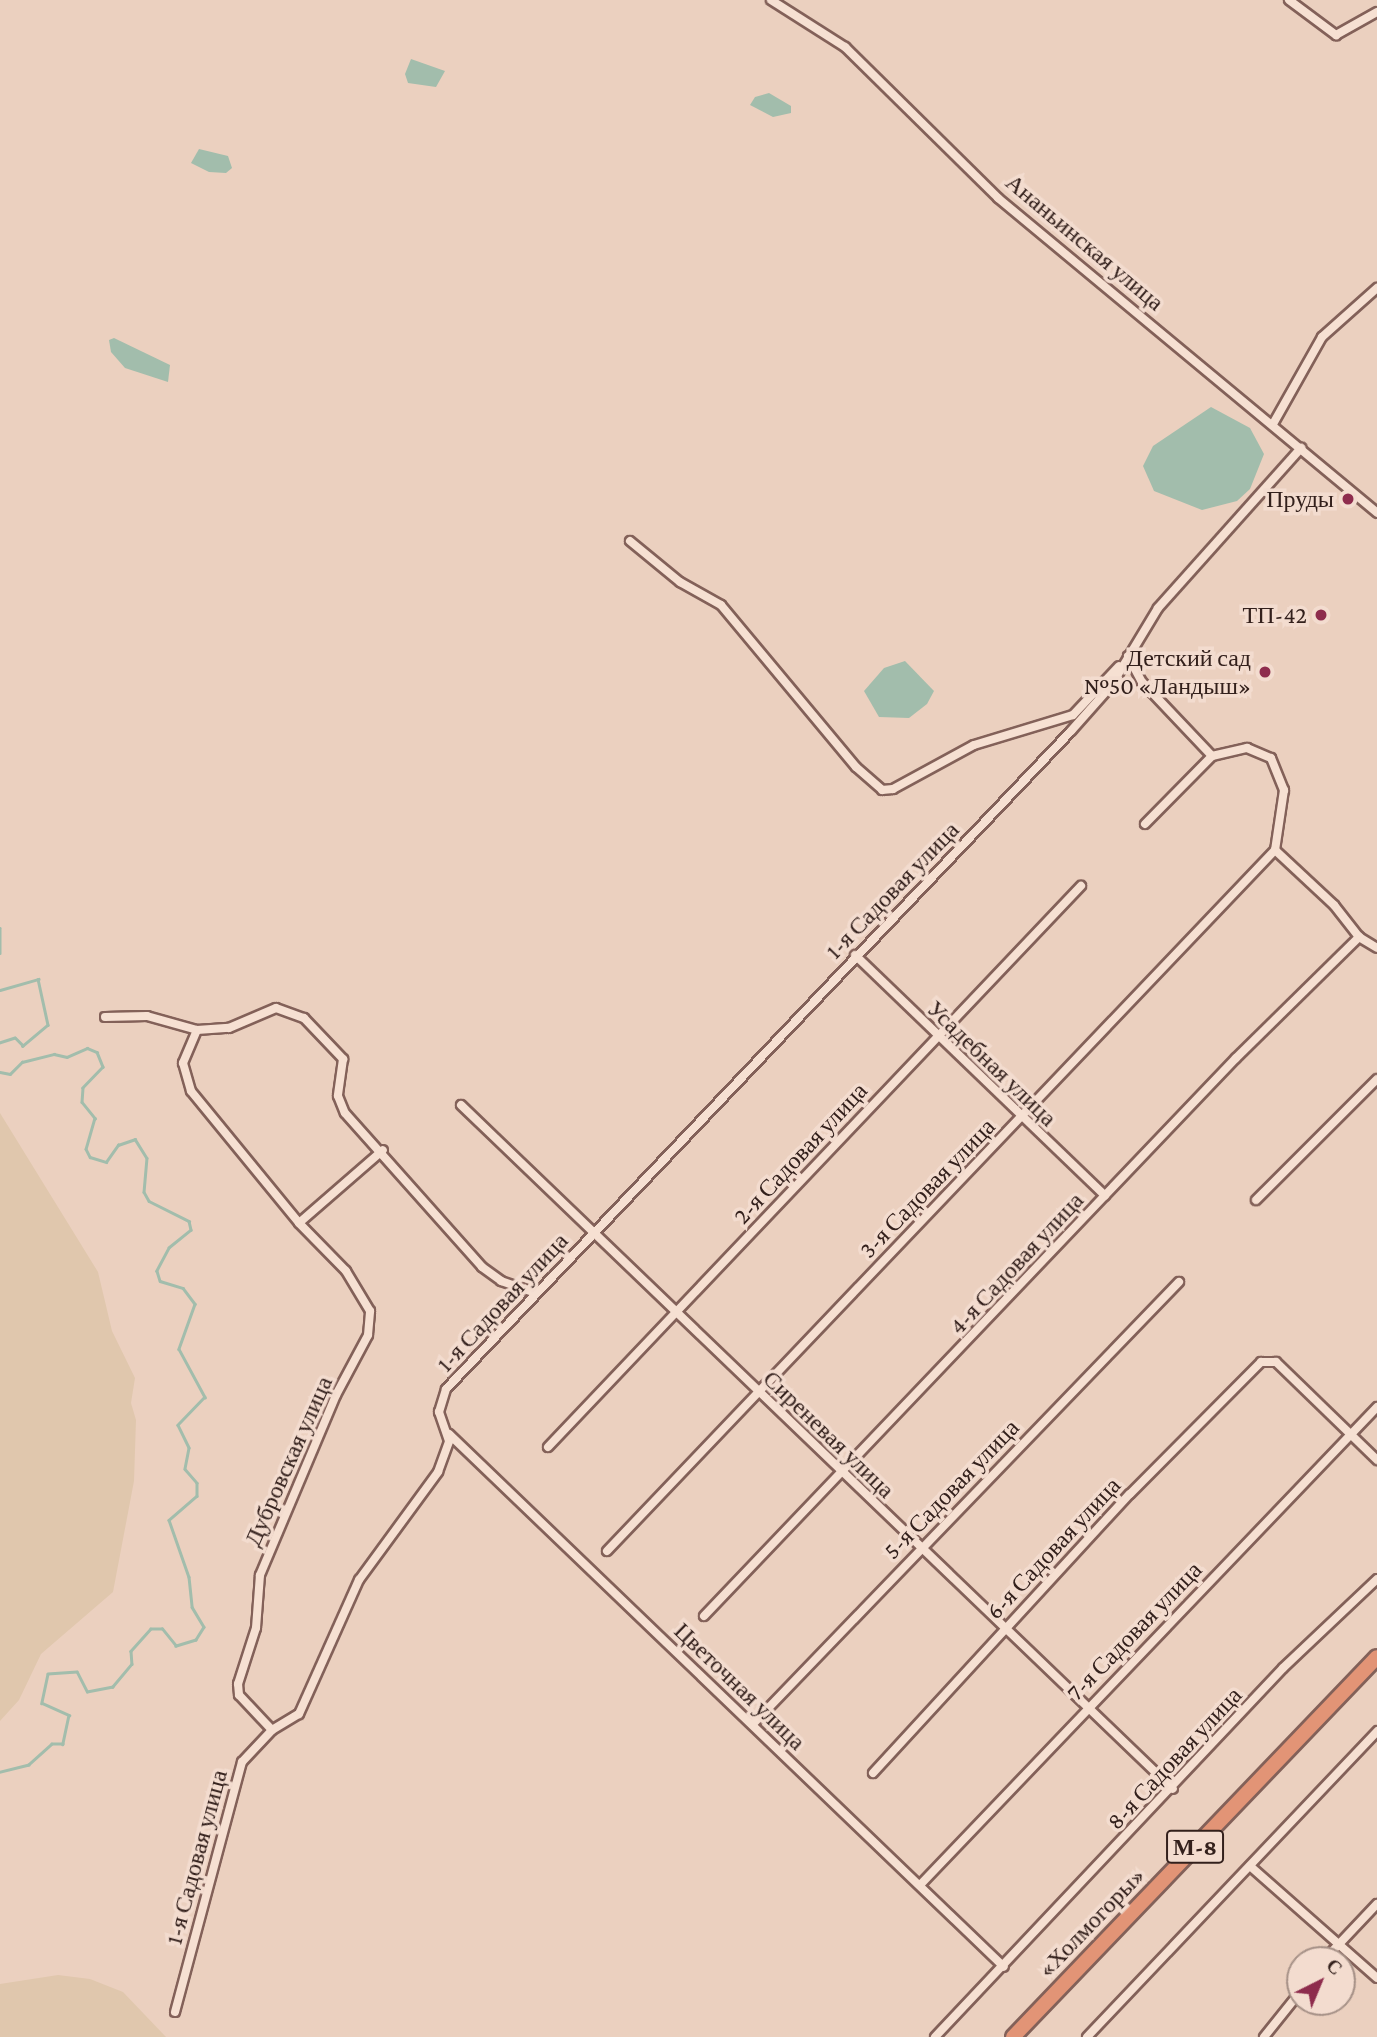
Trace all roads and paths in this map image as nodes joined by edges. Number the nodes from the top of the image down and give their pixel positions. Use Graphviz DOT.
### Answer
graph roads {
  1 [pos="771,0"];
  2 [pos="1289,0"];
  3 [pos="1377,12"];
  4 [pos="1377,288"];
  5 [pos="1273,424"];
  6 [pos="1301,448"];
  7 [pos="1377,513"];
  8 [pos="630,541"];
  9 [pos="1128,656"];
  10 [pos="1119,666"];
  11 [pos="1073,715"];
  12 [pos="1072,729"];
  13 [pos="1212,756"];
  14 [pos="1145,824"];
  15 [pos="1275,850"];
  16 [pos="1081,886"];
  17 [pos="1359,937"];
  18 [pos="1377,948"];
  19 [pos="855,955"];
  20 [pos="105,1017"];
  21 [pos="197,1030"];
  22 [pos="936,1038"];
  23 [pos="1377,1079"];
  24 [pos="461,1105"];
  25 [pos="1021,1117"];
  26 [pos="383,1150"];
  27 [pos="1105,1196"];
  28 [pos="1256,1200"];
  29 [pos="299,1223"];
  30 [pos="593,1232"];
  31 [pos="1179,1282"];
  32 [pos="535,1293"];
  33 [pos="675,1314"];
  34 [pos="757,1393"];
  35 [pos="1377,1407"];
  36 [pos="1351,1433"];
  37 [pos="449,1434"];
  38 [pos="548,1447"];
  39 [pos="1377,1460"];
  40 [pos="839,1471"];
  41 [pos="920,1547"];
  42 [pos="607,1551"];
  43 [pos="1377,1579"];
  44 [pos="704,1616"];
  45 [pos="1004,1628"];
  46 [pos="1377,1657"];
  47 [pos="1088,1709"];
  48 [pos="753,1724"];
  49 [pos="272,1730"];
  50 [pos="1377,1731"];
  51 [pos="873,1773"];
  52 [pos="1172,1788"];
  53 [pos="1250,1866"];
  54 [pos="921,1884"];
  55 [pos="1377,1904"];
  56 [pos="1336,1946"];
  57 [pos="1338,1946"];
  58 [pos="1356,1962"];
  59 [pos="1004,1967"];
  60 [pos="1377,1978"];
  61 [pos="1286,2010"];
  62 [pos="175,2012"];
  63 [pos="935,2037"];
  64 [pos="1013,2037"];
  65 [pos="1087,2037"];
  66 [pos="1264,2037"];
  1 -- 5 [label="street, Ананьинская улица"];
  2 -- 3 [label="street"];
  4 -- 5 [label="street"];
  5 -- 6 [label="street, Ананьинская улица"];
  6 -- 7 [label="street, Ананьинская улица"];
  6 -- 9 [label="street"];
  8 -- 11 [label="street"];
  9 -- 10 [label="street"];
  9 -- 13 [label="street"];
  10 -- 11 [label="street"];
  10 -- 12 [label="street, 1-я Садовая улица"];
  11 -- 12 [label="street"];
  12 -- 19 [label="street, 1-я Садовая улица"];
  13 -- 14 [label="street"];
  13 -- 15 [label="street"];
  15 -- 17 [label="street"];
  15 -- 25 [label="street, 3-я Садовая улица"];
  16 -- 22 [label="street, 2-я Садовая улица"];
  17 -- 18 [label="street"];
  17 -- 27 [label="street, 4-я Садовая улица"];
  19 -- 22 [label="street, Усадебная улица"];
  19 -- 30 [label="street, 1-я Садовая улица"];
  20 -- 21 [label="street"];
  21 -- 26 [label="street"];
  21 -- 29 [label="street, Дубровская улица"];
  22 -- 25 [label="street, Усадебная улица"];
  22 -- 33 [label="street, 2-я Садовая улица"];
  23 -- 28 [label="street"];
  24 -- 30 [label="street, Сиреневая улица"];
  25 -- 27 [label="street, Усадебная улица"];
  25 -- 34 [label="street, 3-я Садовая улица"];
  26 -- 29 [label="street"];
  26 -- 32 [label="street"];
  27 -- 40 [label="street, 4-я Садовая улица"];
  29 -- 49 [label="street, Дубровская улица"];
  30 -- 32 [label="street, 1-я Садовая улица"];
  30 -- 33 [label="street, Сиреневая улица"];
  31 -- 41 [label="street, 5-я Садовая улица"];
  32 -- 37 [label="street, 1-я Садовая улица"];
  33 -- 34 [label="street, Сиреневая улица"];
  33 -- 38 [label="street, 2-я Садовая улица"];
  34 -- 40 [label="street, Сиреневая улица"];
  34 -- 42 [label="street, 3-я Садовая улица"];
  35 -- 36 [label="street, 7-я Садовая улица"];
  36 -- 39 [label="street"];
  36 -- 45 [label="street, 6-я Садовая улица"];
  36 -- 47 [label="street, 7-я Садовая улица"];
  37 -- 48 [label="street, Цветочная улица"];
  37 -- 49 [label="street, 1-я Садовая улица"];
  40 -- 41 [label="street, Сиреневая улица"];
  40 -- 44 [label="street, 4-я Садовая улица"];
  41 -- 45 [label="street, Сиреневая улица"];
  41 -- 48 [label="street, 5-я Садовая улица"];
  43 -- 52 [label="street, 8-я Садовая улица"];
  45 -- 47 [label="street, Сиреневая улица"];
  45 -- 51 [label="street, 6-я Садовая улица"];
  46 -- 64 [label="highway, «Холмогоры» / М-8"];
  47 -- 52 [label="street, Сиреневая улица"];
  47 -- 54 [label="street, 7-я Садовая улица"];
  48 -- 54 [label="street, Цветочная улица"];
  49 -- 62 [label="street, 1-я Садовая улица"];
  50 -- 53 [label="street"];
  52 -- 59 [label="street, 8-я Садовая улица"];
  53 -- 56 [label="street"];
  53 -- 65 [label="street"];
  54 -- 59 [label="street, Цветочная улица"];
  55 -- 57 [label="street"];
  58 -- 60 [label="street"];
  59 -- 63 [label="street, 8-я Садовая улица"];
  61 -- 66 [label="street"];
}
